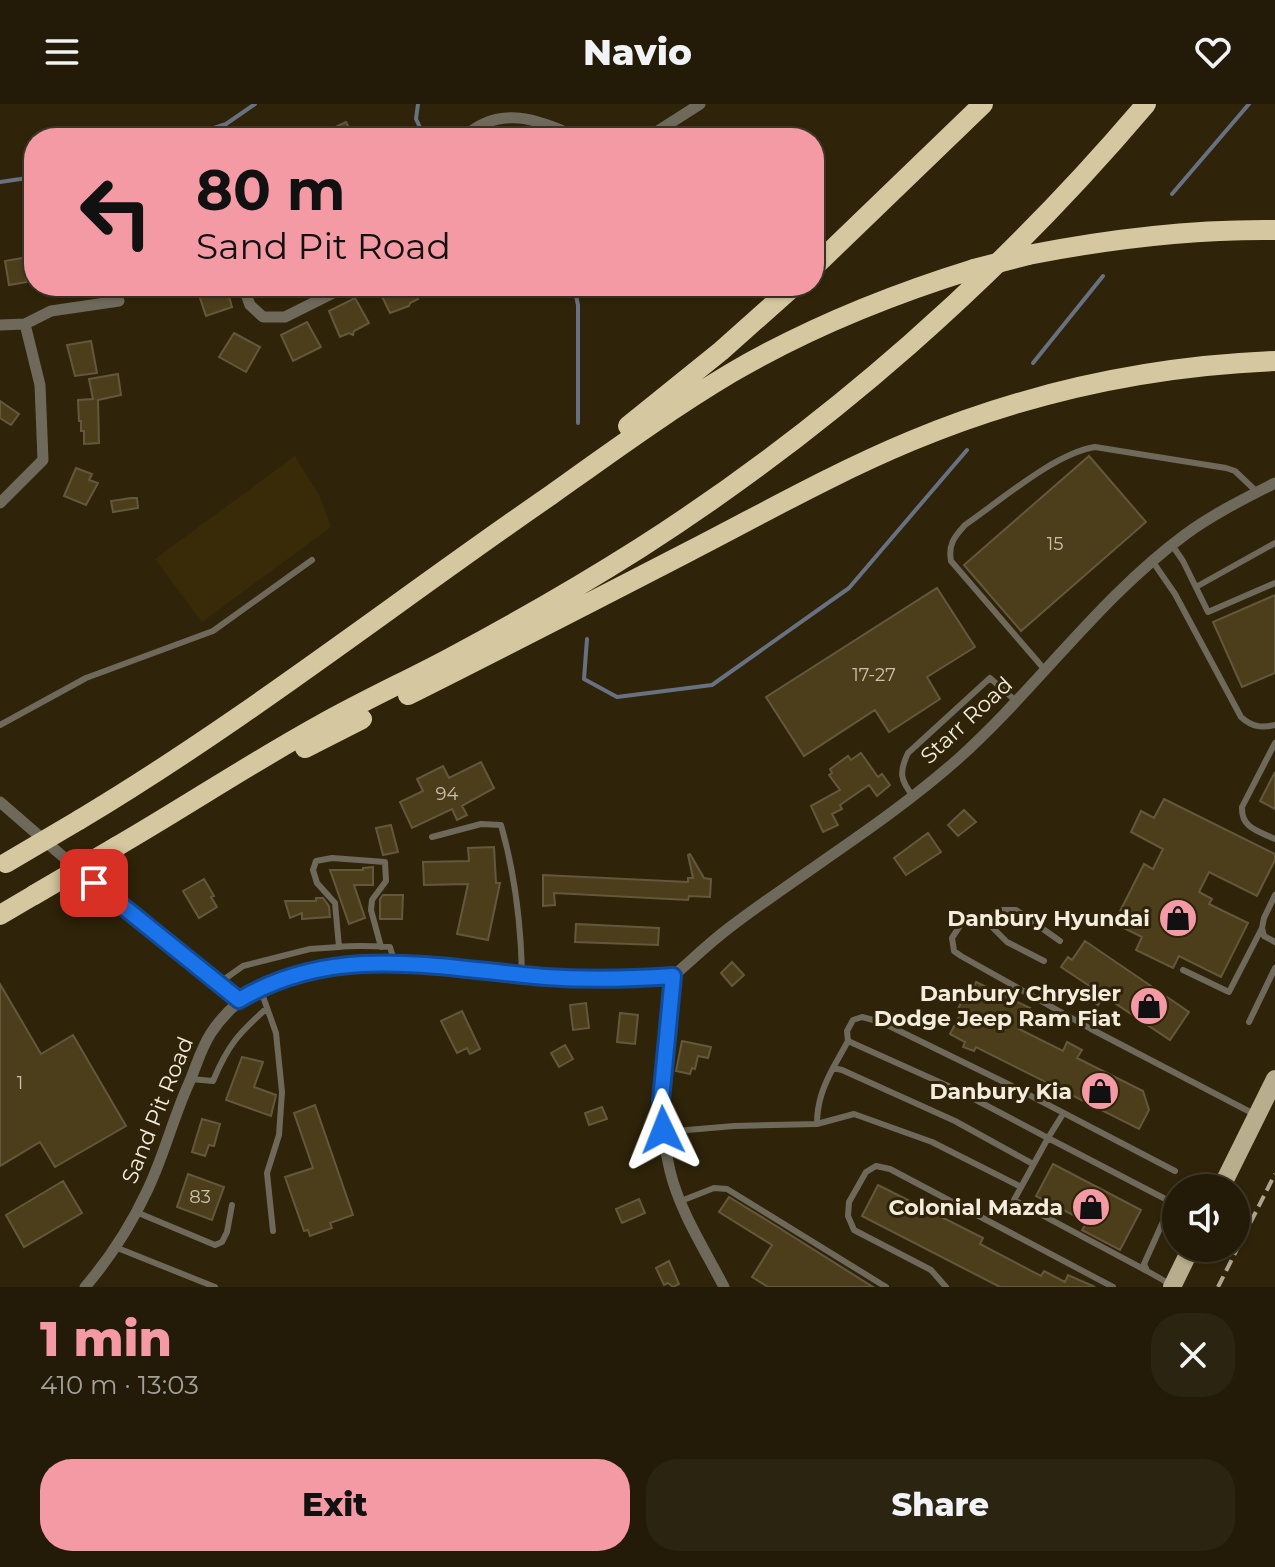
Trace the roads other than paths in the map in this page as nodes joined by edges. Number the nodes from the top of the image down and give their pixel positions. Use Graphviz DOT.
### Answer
graph roads {
  1 [pos="700,104"];
  2 [pos="976,104"];
  3 [pos="983,104"];
  4 [pos="1146,104"];
  5 [pos="473,128"];
  6 [pos="555,128"];
  7 [pos="663,128"];
  8 [pos="925,160"];
  9 [pos="1275,230"];
  10 [pos="824,257"];
  11 [pos="247,296"];
  12 [pos="327,296"];
  13 [pos="782,296"];
  14 [pos="119,301"];
  15 [pos="25,324"];
  16 [pos="0,325"];
  17 [pos="1275,361"];
  18 [pos="1275,483"];
  19 [pos="1257,492"];
  20 [pos="0,503"];
  21 [pos="1275,543"];
  22 [pos="1172,545"];
  23 [pos="461,557"];
  24 [pos="312,560"];
  25 [pos="1153,562"];
  26 [pos="1275,583"];
  27 [pos="1196,587"];
  28 [pos="1045,670"];
  29 [pos="1017,702"];
  30 [pos="0,725"];
  31 [pos="1275,725"];
  32 [pos="1275,743"];
  33 [pos="913,796"];
  34 [pos="0,802"];
  35 [pos="432,837"];
  36 [pos="1275,839"];
  37 [pos="120,845"];
  38 [pos="3,865"];
  39 [pos="1275,895"];
  40 [pos="0,915"];
  41 [pos="987,922"];
  42 [pos="1262,928"];
  43 [pos="1060,941"];
  44 [pos="1275,942"];
  45 [pos="339,947"];
  46 [pos="381,947"];
  47 [pos="1044,961"];
  48 [pos="395,964"];
  49 [pos="1275,968"];
  50 [pos="1183,970"];
  51 [pos="522,975"];
  52 [pos="673,976"];
  53 [pos="219,983"];
  54 [pos="260,988"];
  55 [pos="239,1000"];
  56 [pos="267,1008"];
  57 [pos="1249,1022"];
  58 [pos="848,1041"];
  59 [pos="833,1068"];
  60 [pos="191,1079"];
  61 [pos="1275,1079"];
  62 [pos="1063,1114"];
  63 [pos="1257,1115"];
  64 [pos="817,1124"];
  65 [pos="664,1132"];
  66 [pos="1048,1138"];
  67 [pos="1033,1164"];
  68 [pos="1175,1171"];
  69 [pos="1228,1174"];
  70 [pos="1021,1187"];
  71 [pos="1162,1196"];
  72 [pos="681,1201"];
  73 [pos="232,1205"];
  74 [pos="136,1212"];
  75 [pos="1162,1222"];
  76 [pos="273,1231"];
  77 [pos="115,1247"];
  78 [pos="1184,1262"];
  79 [pos="1147,1271"];
  80 [pos="1172,1286"];
  81 [pos="85,1287"];
  82 [pos="215,1287"];
  83 [pos="724,1287"];
  84 [pos="886,1287"];
  85 [pos="946,1287"];
  86 [pos="1113,1287"];
  1 -- 7 [label="street"];
  2 -- 8 [label="highway"];
  3 -- 8 [label="highway"];
  4 -- 37 [label="highway"];
  5 -- 6 [label="street"];
  8 -- 10 [label="highway"];
  9 -- 23 [label="highway, bridge"];
  11 -- 12 [label="street"];
  13 -- 23 [label="highway"];
  14 -- 15 [label="street"];
  15 -- 16 [label="street"];
  15 -- 20 [label="street"];
  17 -- 37 [label="highway"];
  18 -- 19 [label="street, Starr Road"];
  19 -- 22 [label="street, Starr Road"];
  19 -- 28 [label="lane"];
  21 -- 27 [label="lane"];
  22 -- 25 [label="street, Starr Road"];
  22 -- 27 [label="lane"];
  23 -- 38 [label="highway, bridge"];
  24 -- 30 [label="lane"];
  25 -- 28 [label="street, Starr Road"];
  25 -- 31 [label="lane"];
  26 -- 27 [label="lane"];
  28 -- 29 [label="street, Starr Road"];
  29 -- 33 [label="street, Starr Road"];
  29 -- 33 [label="lane"];
  32 -- 36 [label="lane"];
  33 -- 52 [label="street, Starr Road"];
  34 -- 53 [label="street"];
  35 -- 51 [label="lane"];
  37 -- 40 [label="highway, bridge"];
  39 -- 42 [label="lane"];
  41 -- 43 [label="lane"];
  41 -- 47 [label="lane"];
  41 -- 63 [label="lane"];
  42 -- 44 [label="lane"];
  42 -- 50 [label="lane"];
  45 -- 46 [label="lane"];
  45 -- 46 [label="lane"];
  45 -- 53 [label="lane"];
  46 -- 48 [label="lane"];
  48 -- 51 [label="street, Sand Pit Road"];
  48 -- 54 [label="street, Sand Pit Road"];
  49 -- 57 [label="lane"];
  51 -- 52 [label="street, Sand Pit Road"];
  52 -- 65 [label="street"];
  53 -- 55 [label="street"];
  54 -- 55 [label="street, Sand Pit Road"];
  54 -- 56 [label="lane"];
  55 -- 60 [label="street, Sand Pit Road"];
  56 -- 60 [label="lane"];
  56 -- 76 [label="lane"];
  58 -- 59 [label="lane"];
  58 -- 62 [label="lane"];
  58 -- 66 [label="lane"];
  59 -- 64 [label="lane"];
  59 -- 67 [label="lane"];
  60 -- 74 [label="street, Sand Pit Road"];
  61 -- 63 [label="main road"];
  62 -- 66 [label="lane"];
  62 -- 68 [label="lane"];
  63 -- 69 [label="main road"];
  64 -- 65 [label="lane"];
  64 -- 70 [label="lane"];
  65 -- 72 [label="street"];
  66 -- 67 [label="lane"];
  66 -- 71 [label="lane"];
  67 -- 70 [label="lane"];
  70 -- 79 [label="lane"];
  72 -- 83 [label="street"];
  72 -- 84 [label="lane"];
  73 -- 74 [label="lane"];
  74 -- 77 [label="street, Sand Pit Road"];
  75 -- 79 [label="lane"];
  77 -- 81 [label="street, Sand Pit Road"];
  77 -- 82 [label="lane"];
  78 -- 80 [label="main road"];
  79 -- 80 [label="lane"];
  85 -- 86 [label="lane"];
}
